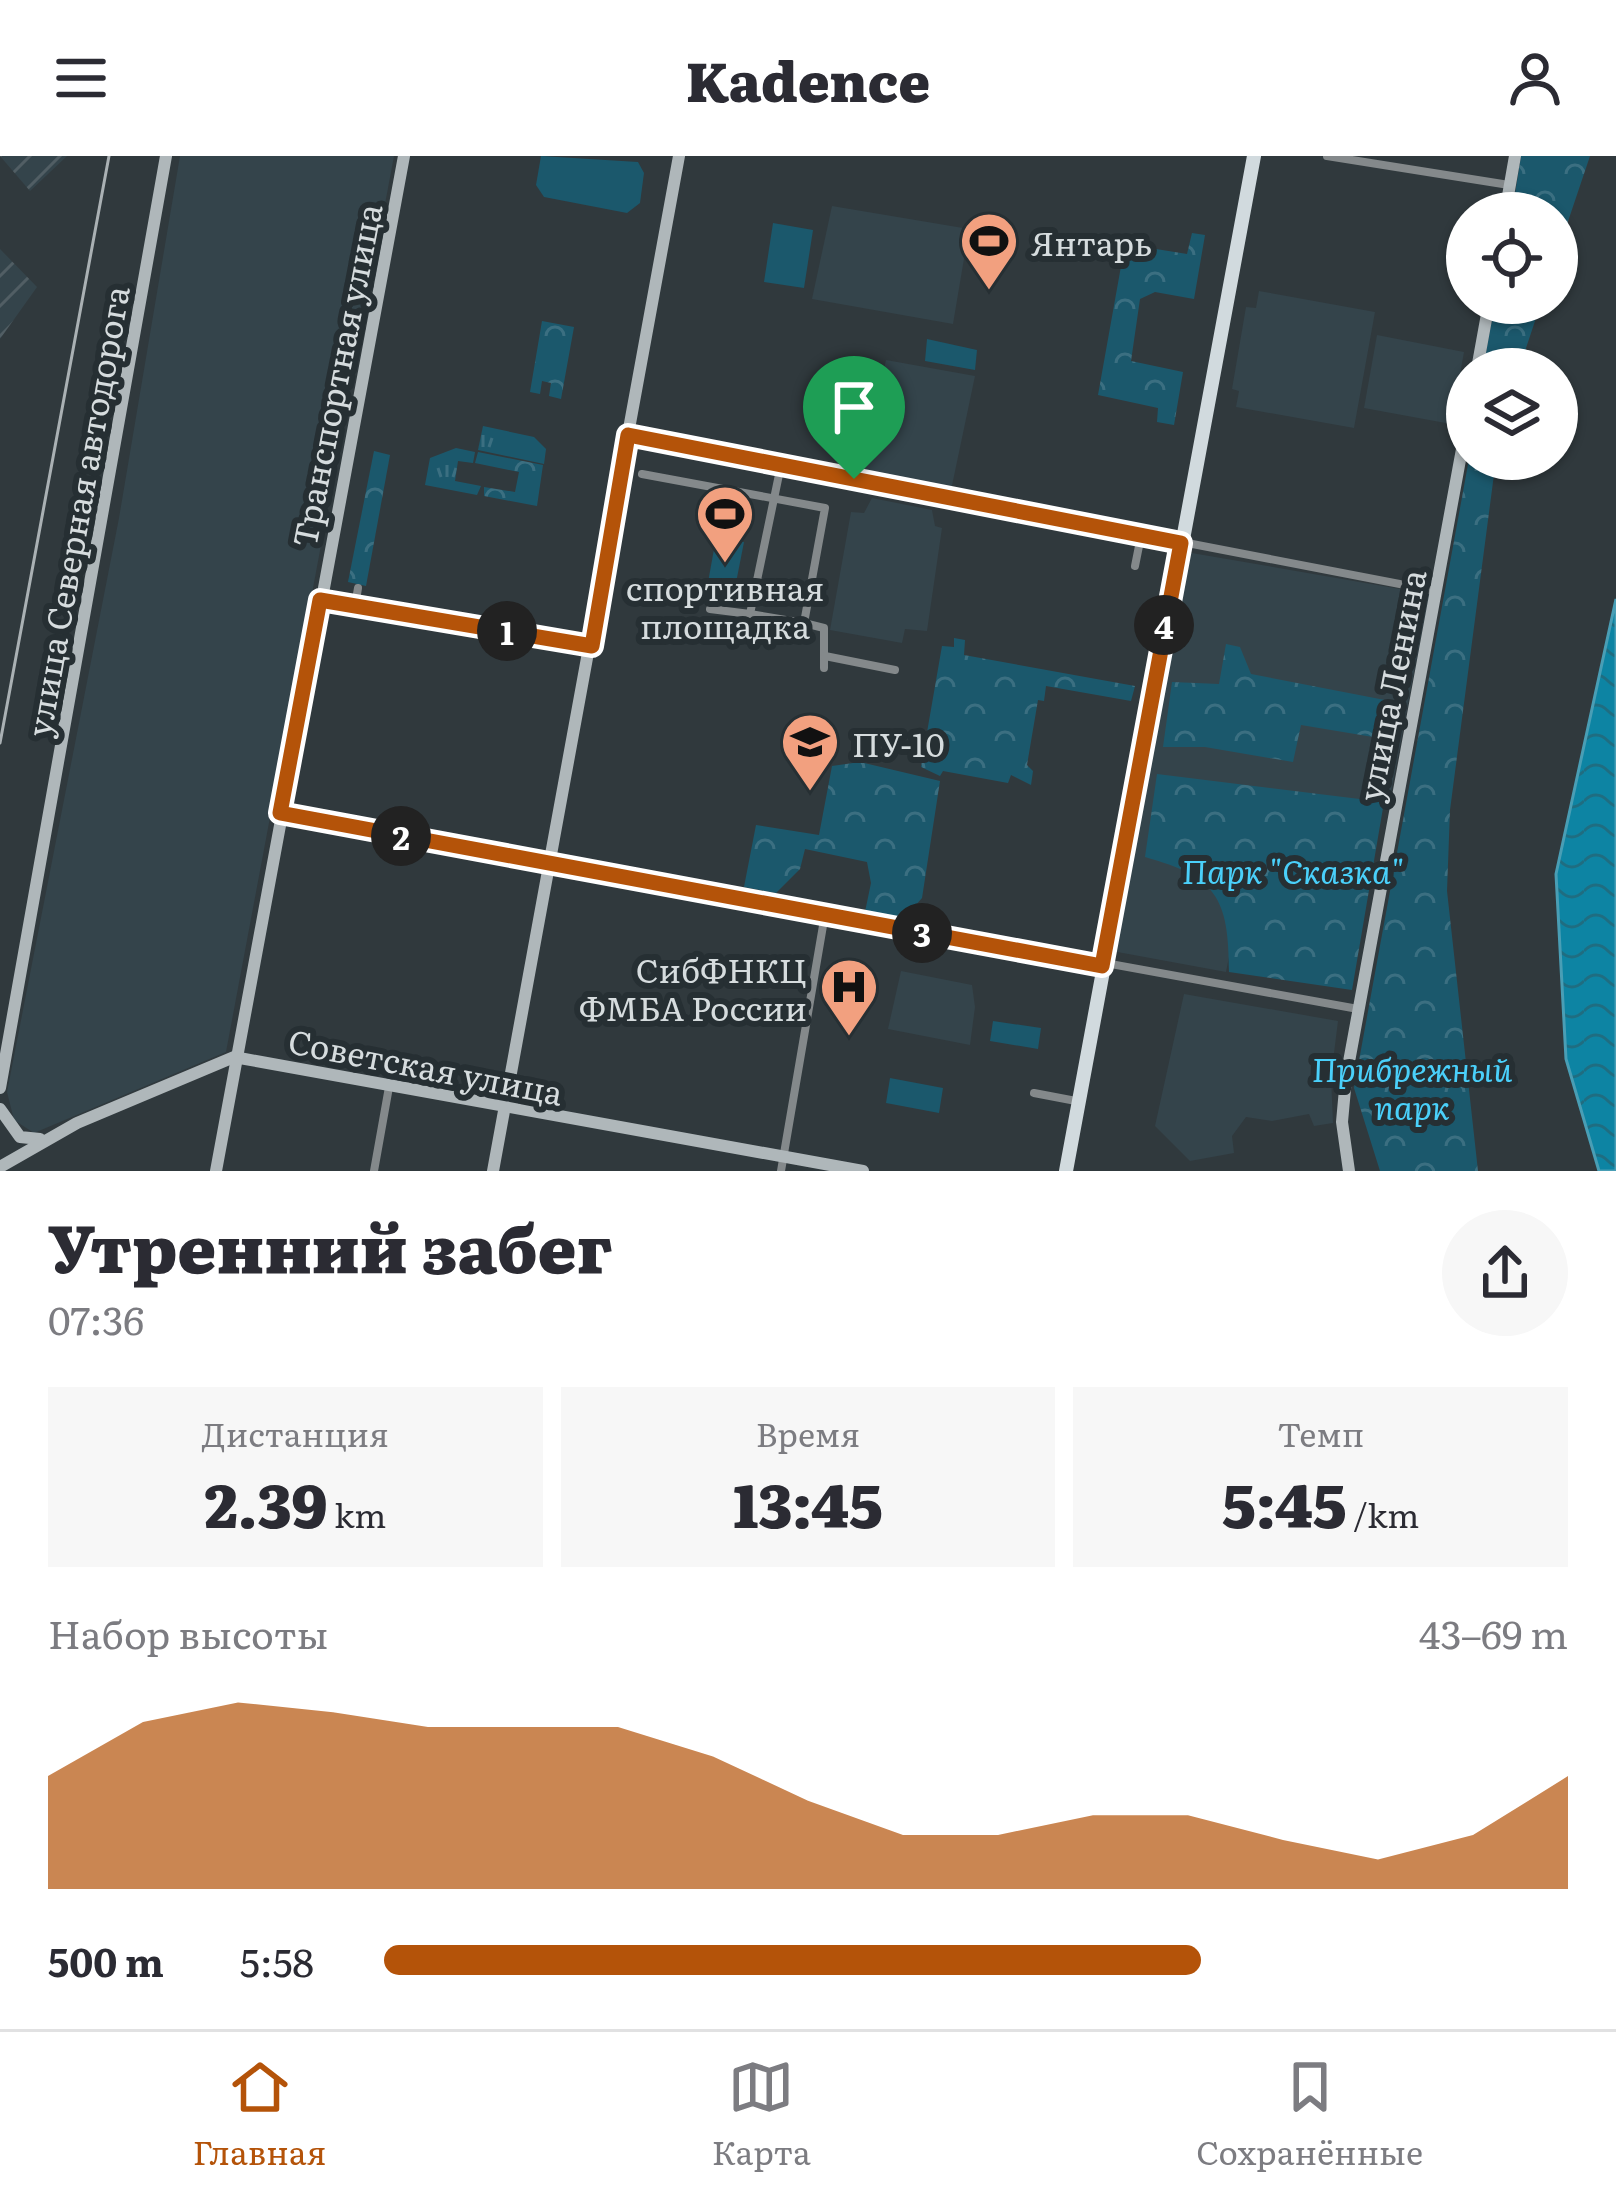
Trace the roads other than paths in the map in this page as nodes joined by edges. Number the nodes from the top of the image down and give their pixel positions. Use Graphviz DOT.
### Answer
graph roads {
  1 [pos="166,156"];
  2 [pos="404,156"];
  3 [pos="680,156"];
  4 [pos="1254,156"];
  5 [pos="1327,156"];
  6 [pos="1515,156"];
  7 [pos="1510,185"];
  8 [pos="1509,192"];
  9 [pos="616,413"];
  10 [pos="632,416"];
  11 [pos="628,435"];
  12 [pos="781,465"];
  13 [pos="642,475"];
  14 [pos="1456,480"];
  15 [pos="776,498"];
  16 [pos="1142,536"];
  17 [pos="1181,543"];
  18 [pos="1135,566"];
  19 [pos="358,588"];
  20 [pos="1436,591"];
  21 [pos="320,600"];
  22 [pos="355,606"];
  23 [pos="710,609"];
  24 [pos="750,614"];
  25 [pos="804,623"];
  26 [pos="592,646"];
  27 [pos="825,656"];
  28 [pos="824,668"];
  29 [pos="895,670"];
  30 [pos="280,813"];
  31 [pos="550,863"];
  32 [pos="825,914"];
  33 [pos="1102,966"];
  34 [pos="1358,1009"];
  35 [pos="234,1057"];
  36 [pos="389,1087"];
  37 [pos="0,1088"];
  38 [pos="1034,1093"];
  39 [pos="1076,1101"];
  40 [pos="503,1105"];
  41 [pos="0,1108"];
  42 [pos="47,1138"];
  43 [pos="782,1164"];
  44 [pos="2,1167"];
  45 [pos="216,1171"];
  46 [pos="374,1171"];
  47 [pos="493,1171"];
  48 [pos="863,1171"];
  49 [pos="1066,1171"];
  50 [pos="1348,1171"];
  1 -- 37 [label="street, улица Северная автодорога"];
  2 -- 21 [label="street, Транспортная улица"];
  3 -- 10 [label="street"];
  4 -- 17 [label="main road"];
  5 -- 7 [label="street"];
  6 -- 7 [label="street"];
  7 -- 8 [label="street"];
  9 -- 10 [label="street"];
  10 -- 11 [label="street"];
  11 -- 12 [label="street"];
  11 -- 26 [label="street"];
  12 -- 15 [label="street"];
  12 -- 16 [label="street"];
  13 -- 15 [label="street"];
  14 -- 20 [label="street, улица Ленина"];
  15 -- 24 [label="street"];
  15 -- 25 [label="street"];
  16 -- 17 [label="street"];
  16 -- 18 [label="street"];
  17 -- 20 [label="street"];
  17 -- 33 [label="main road"];
  19 -- 22 [label="street"];
  20 -- 34 [label="street, улица Ленина"];
  21 -- 22 [label="street"];
  21 -- 30 [label="street, Транспортная улица"];
  22 -- 26 [label="street"];
  23 -- 24 [label="street"];
  24 -- 25 [label="street"];
  25 -- 27 [label="street"];
  26 -- 31 [label="street"];
  27 -- 28 [label="street"];
  27 -- 29 [label="street"];
  30 -- 31 [label="street"];
  30 -- 35 [label="street, Транспортная улица"];
  31 -- 32 [label="street"];
  31 -- 40 [label="street"];
  32 -- 33 [label="street"];
  32 -- 43 [label="street"];
  33 -- 34 [label="street"];
  33 -- 39 [label="main road"];
  34 -- 50 [label="street, улица Ленина"];
  35 -- 36 [label="street, Советская улица"];
  35 -- 42 [label="street"];
  35 -- 45 [label="street, Транспортная улица"];
  36 -- 40 [label="street, Советская улица"];
  36 -- 46 [label="street"];
  38 -- 39 [label="street"];
  39 -- 49 [label="main road"];
  40 -- 43 [label="street, Советская улица"];
  40 -- 47 [label="street"];
  41 -- 42 [label="street"];
  42 -- 44 [label="street"];
  43 -- 48 [label="street, Советская улица"];
}
